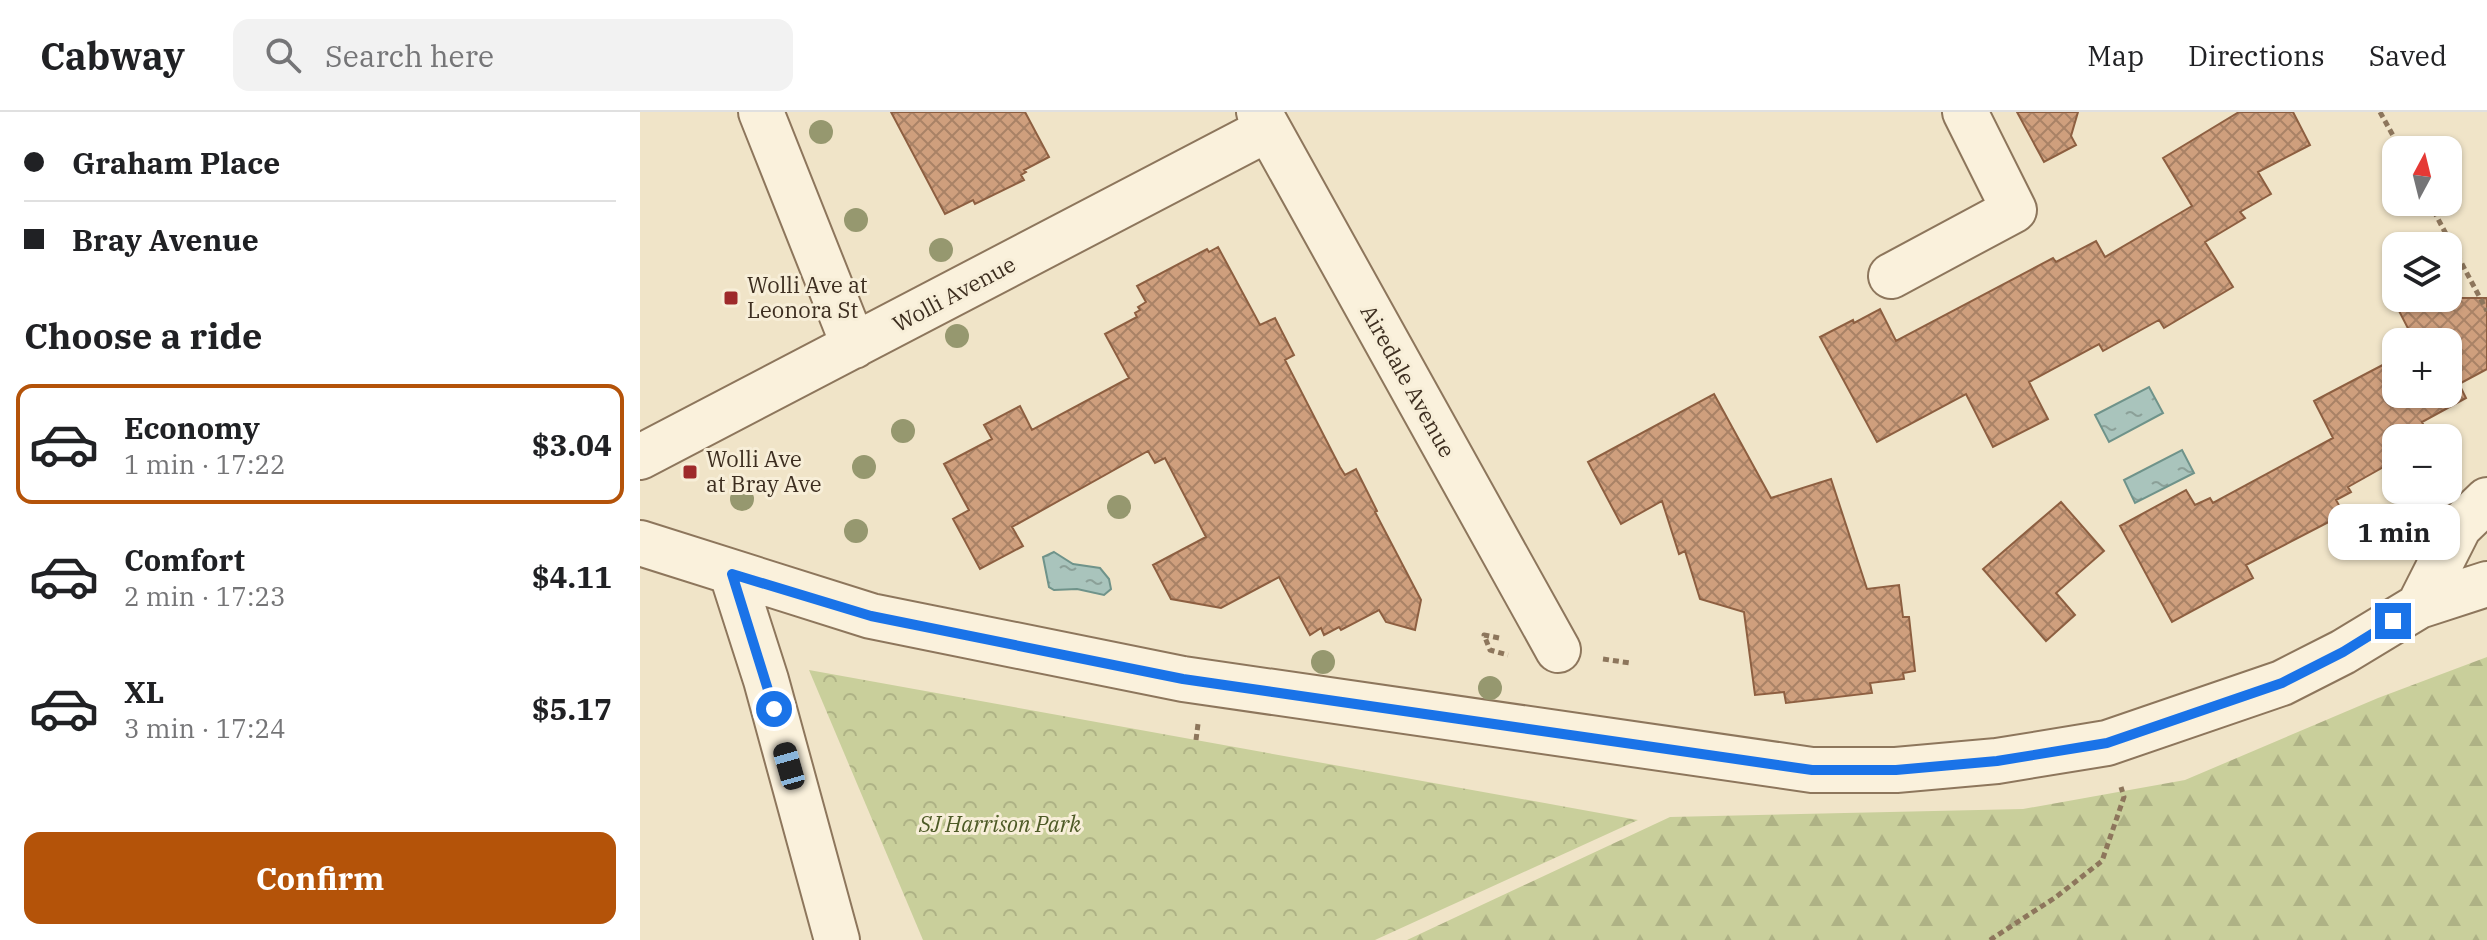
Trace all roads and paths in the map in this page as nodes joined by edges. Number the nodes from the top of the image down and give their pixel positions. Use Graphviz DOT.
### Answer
graph roads {
  1 [pos="761,112"];
  2 [pos="1965,112"];
  3 [pos="2380,112"];
  4 [pos="1264,121"];
  5 [pos="2393,136"];
  6 [pos="2436,216"];
  7 [pos="1891,276"];
  8 [pos="2487,311"];
  9 [pos="854,346"];
  10 [pos="640,457"];
  11 [pos="2487,500"];
  12 [pos="640,543"];
  13 [pos="732,574"];
  14 [pos="2487,584"];
  15 [pos="2419,606"];
  16 [pos="1558,650"];
  17 [pos="1603,659"];
  18 [pos="1630,663"];
  19 [pos="2117,776"];
  20 [pos="837,940"];
  21 [pos="1990,940"];
  1 -- 9 [label="street"];
  2 -- 7 [label="street"];
  3 -- 5 [label="path"];
  4 -- 9 [label="street, Wolli Avenue"];
  4 -- 16 [label="street, Airedale Avenue"];
  6 -- 8 [label="path"];
  9 -- 10 [label="street, Wolli Avenue"];
  11 -- 15 [label="street"];
  12 -- 13 [label="street"];
  13 -- 15 [label="street"];
  13 -- 20 [label="street"];
  14 -- 15 [label="street"];
  17 -- 18 [label="path"];
  19 -- 21 [label="path"];
}
